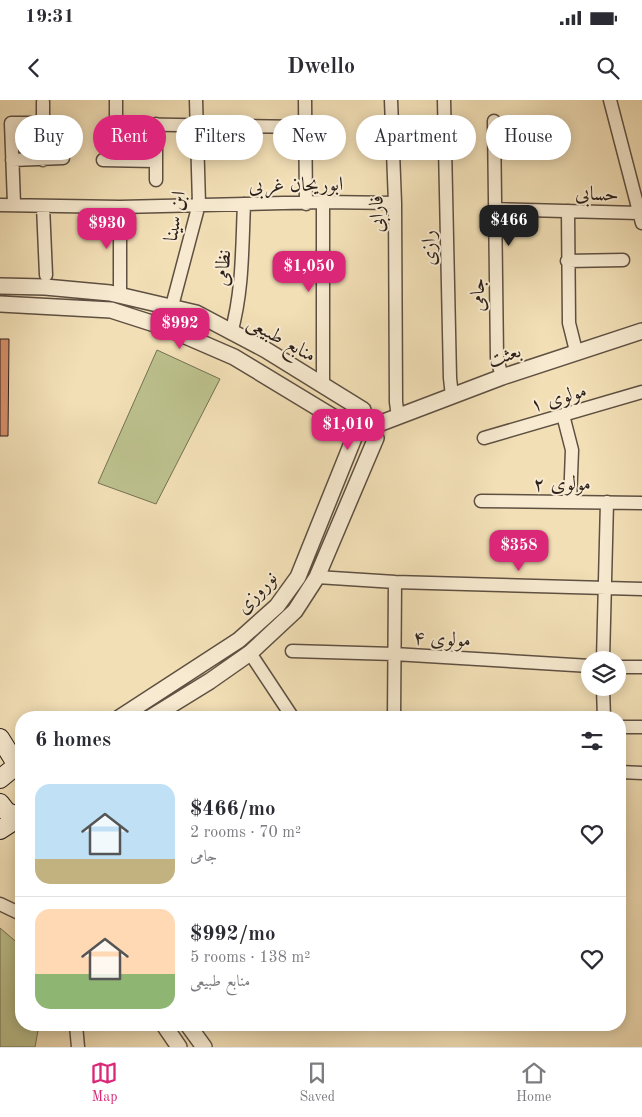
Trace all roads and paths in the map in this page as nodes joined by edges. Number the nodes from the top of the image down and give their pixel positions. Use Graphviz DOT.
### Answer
graph roads {
  1 [pos="116,100"];
  2 [pos="196,100"];
  3 [pos="305,100"];
  4 [pos="391,100"];
  5 [pos="444,100"];
  6 [pos="610,100"];
  7 [pos="43,102"];
  8 [pos="42,115"];
  9 [pos="116,115"];
  10 [pos="197,115"];
  11 [pos="305,115"];
  12 [pos="15,123"];
  13 [pos="12,160"];
  14 [pos="116,160"];
  15 [pos="198,160"];
  16 [pos="305,160"];
  17 [pos="494,160"];
  18 [pos="155,161"];
  19 [pos="156,180"];
  20 [pos="323,202"];
  21 [pos="395,203"];
  22 [pos="14,204"];
  23 [pos="199,204"];
  24 [pos="244,204"];
  25 [pos="306,204"];
  26 [pos="0,205"];
  27 [pos="43,206"];
  28 [pos="120,207"];
  29 [pos="494,209"];
  30 [pos="568,211"];
  31 [pos="640,218"];
  32 [pos="623,260"];
  33 [pos="567,261"];
  34 [pos="46,275"];
  35 [pos="0,286"];
  36 [pos="120,295"];
  37 [pos="0,304"];
  38 [pos="172,306"];
  39 [pos="642,331"];
  40 [pos="232,333"];
  41 [pos="576,351"];
  42 [pos="502,377"];
  43 [pos="322,384"];
  44 [pos="642,392"];
  45 [pos="452,396"];
  46 [pos="363,410"];
  47 [pos="563,415"];
  48 [pos="398,417"];
  49 [pos="381,423"];
  50 [pos="352,434"];
  51 [pos="376,438"];
  52 [pos="484,438"];
  53 [pos="481,501"];
  54 [pos="570,502"];
  55 [pos="607,502"];
  56 [pos="642,503"];
  57 [pos="317,577"];
  58 [pos="395,582"];
  59 [pos="604,588"];
  60 [pos="642,588"];
  61 [pos="292,651"];
  62 [pos="603,651"];
  63 [pos="250,653"];
  64 [pos="394,654"];
  65 [pos="581,665"];
  66 [pos="626,667"];
  67 [pos="642,667"];
  68 [pos="603,696"];
  69 [pos="130,711"];
  70 [pos="162,711"];
  71 [pos="288,711"];
  72 [pos="394,711"];
  73 [pos="604,711"];
  74 [pos="626,727"];
  75 [pos="642,727"];
  76 [pos="0,738"];
  77 [pos="15,760"];
  78 [pos="15,770"];
  79 [pos="626,772"];
  80 [pos="642,773"];
  81 [pos="1,780"];
  82 [pos="0,803"];
  83 [pos="15,815"];
  84 [pos="15,820"];
  85 [pos="0,830"];
  86 [pos="0,904"];
  87 [pos="15,911"];
  88 [pos="77,1031"];
  89 [pos="168,1031"];
  90 [pos="192,1031"];
  91 [pos="78,1047"];
  92 [pos="179,1047"];
  93 [pos="204,1047"];
  1 -- 9 [label="street"];
  2 -- 10 [label="street, ابن سینا"];
  3 -- 11 [label="street"];
  4 -- 21 [label="street, فارابی"];
  5 -- 45 [label="street, رازی"];
  6 -- 31 [label="street"];
  7 -- 8 [label="street"];
  12 -- 13 [label="street"];
  13 -- 22 [label="street"];
  14 -- 18 [label="street"];
  15 -- 23 [label="street, ابن سینا"];
  16 -- 25 [label="street"];
  17 -- 29 [label="street, جامی"];
  18 -- 19 [label="street"];
  20 -- 21 [label="street, ابوریحان غربی"];
  20 -- 25 [label="street, ابوریحان غربی"];
  20 -- 43 [label="street"];
  21 -- 48 [label="street, فارابی"];
  22 -- 26 [label="street, ابوریحان غربی"];
  22 -- 27 [label="street, ابوریحان غربی"];
  23 -- 24 [label="street, ابوریحان غربی"];
  23 -- 28 [label="street, ابوریحان غربی"];
  23 -- 38 [label="street, ابن سینا"];
  24 -- 25 [label="street, ابوریحان غربی"];
  24 -- 40 [label="street, نظامی"];
  27 -- 28 [label="street, ابوریحان غربی"];
  27 -- 34 [label="street"];
  28 -- 36 [label="street"];
  29 -- 30 [label="street, حسابی"];
  29 -- 42 [label="street, جامی"];
  30 -- 31 [label="street, حسابی"];
  30 -- 33 [label="street"];
  32 -- 33 [label="street"];
  33 -- 41 [label="street"];
  35 -- 36 [label="street, منابع طبیعی"];
  36 -- 38 [label="street, منابع طبیعی"];
  37 -- 50 [label="street, منابع طبیعی"];
  38 -- 40 [label="street, منابع طبیعی"];
  39 -- 41 [label="street, بعثت"];
  40 -- 43 [label="street, منابع طبیعی"];
  41 -- 42 [label="street, بعثت"];
  42 -- 45 [label="street, بعثت"];
  43 -- 46 [label="street, منابع طبیعی"];
  44 -- 47 [label="street, مولوی ۱"];
  45 -- 48 [label="street, بعثت"];
  46 -- 49 [label="street"];
  46 -- 50 [label="street"];
  47 -- 52 [label="street, مولوی ۱"];
  47 -- 54 [label="street"];
  48 -- 49 [label="street, بعثت"];
  49 -- 51 [label="street"];
  50 -- 51 [label="street"];
  50 -- 69 [label="street, نوروزی"];
  51 -- 57 [label="street, نوروزی"];
  53 -- 54 [label="street, مولوی ۲"];
  54 -- 55 [label="street, مولوی ۲"];
  55 -- 56 [label="street, مولوی ۲"];
  55 -- 59 [label="street"];
  57 -- 58 [label="street"];
  57 -- 63 [label="street, نوروزی"];
  58 -- 59 [label="street"];
  58 -- 64 [label="street"];
  59 -- 60 [label="street"];
  59 -- 62 [label="street"];
  61 -- 64 [label="street, مولوی ۴"];
  63 -- 70 [label="street, نوروزی"];
  63 -- 71 [label="street"];
  64 -- 65 [label="street, مولوی ۴"];
  64 -- 72 [label="street"];
  66 -- 67 [label="street"];
  68 -- 73 [label="street"];
  74 -- 75 [label="street"];
  76 -- 77 [label="main road"];
  78 -- 81 [label="main road"];
  79 -- 80 [label="street"];
  82 -- 83 [label="main road"];
  84 -- 85 [label="main road"];
  86 -- 87 [label="street"];
  88 -- 91 [label="street"];
  89 -- 92 [label="street"];
  90 -- 93 [label="street"];
}
